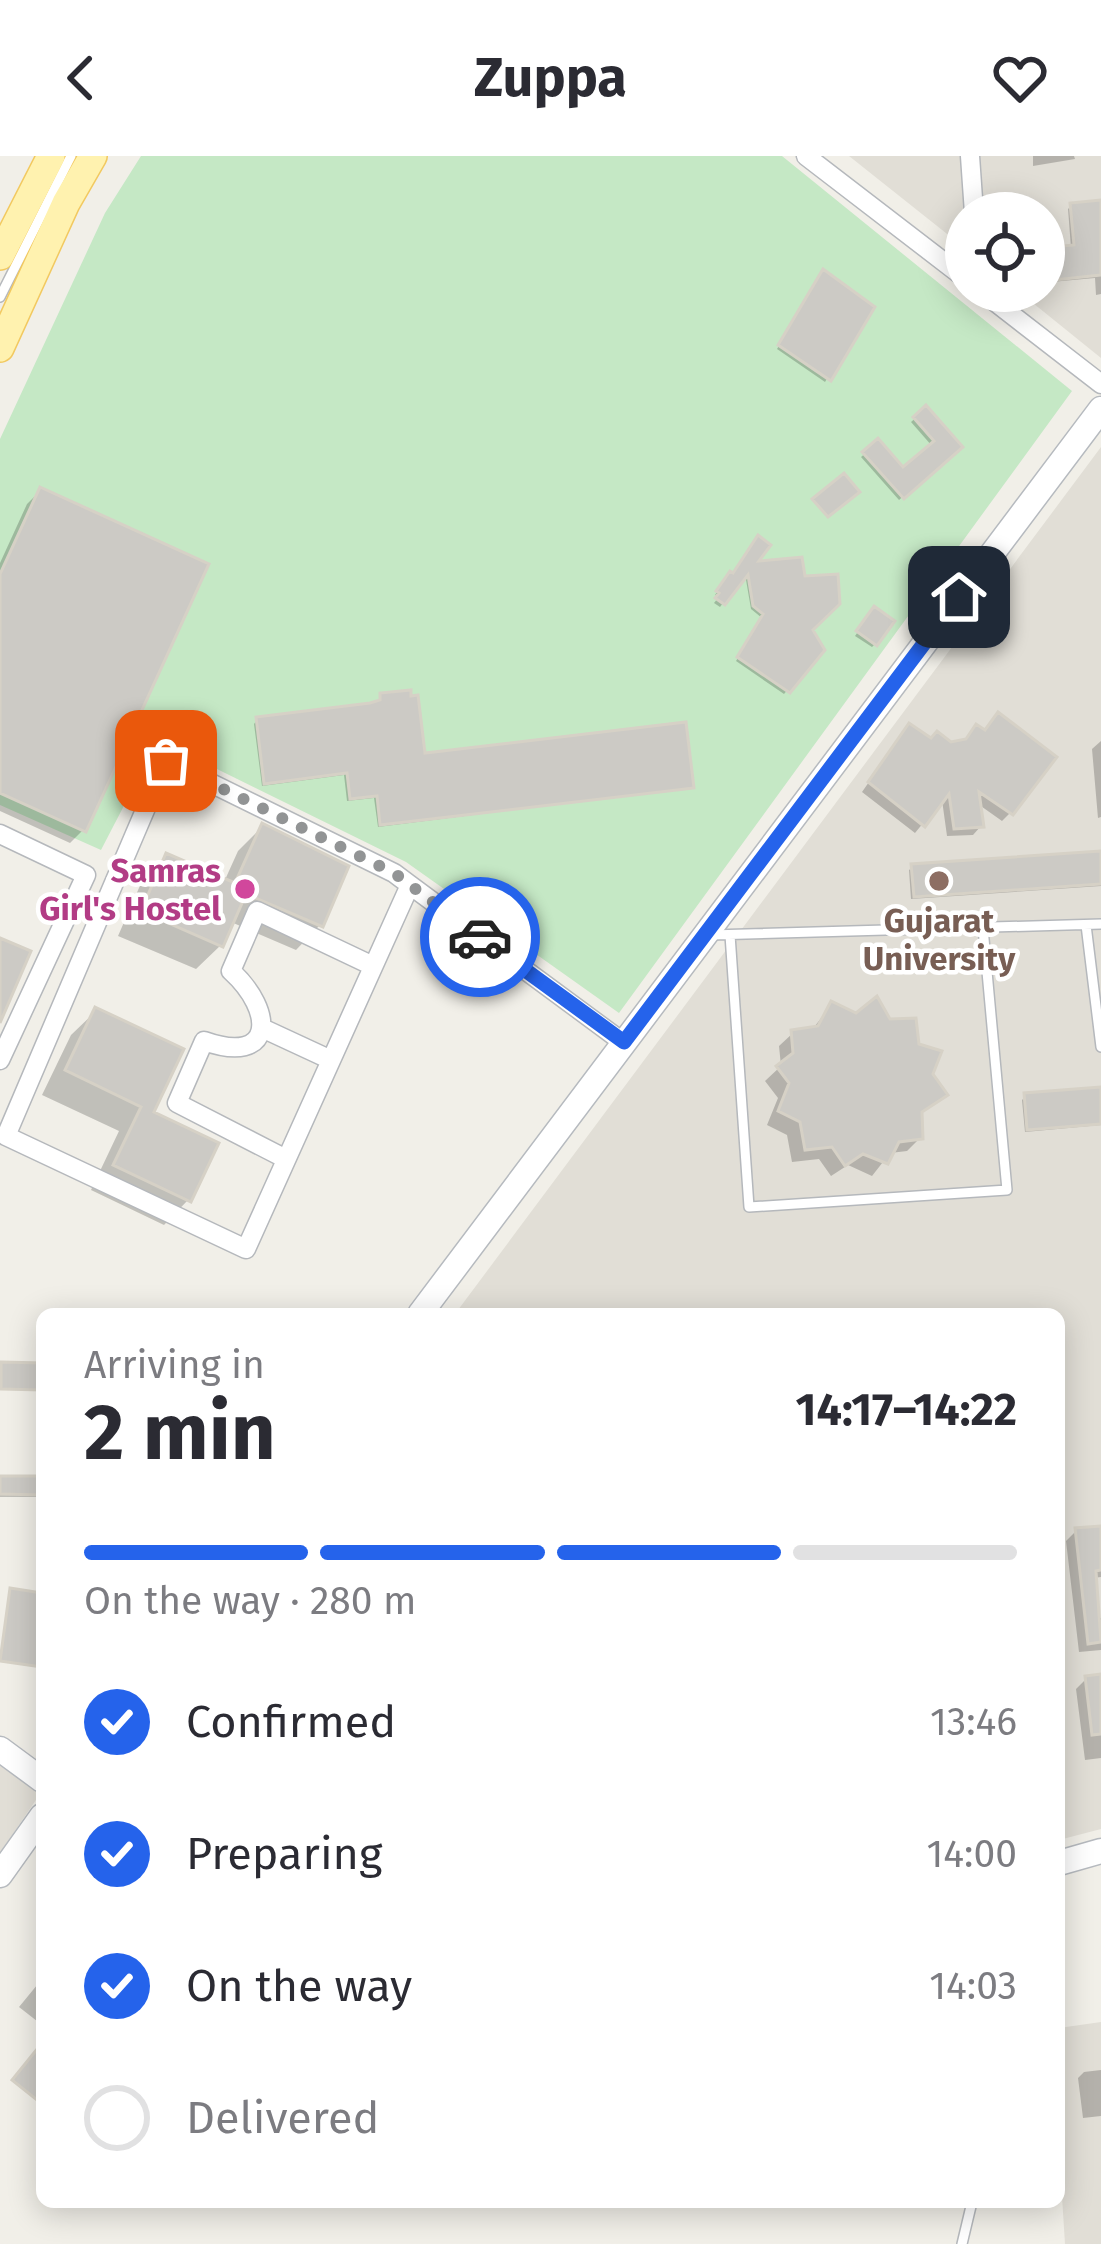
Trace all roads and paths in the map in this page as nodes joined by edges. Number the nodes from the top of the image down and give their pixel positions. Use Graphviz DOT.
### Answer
graph roads {
  1 [pos="51,156"];
  2 [pos="71,156"];
  3 [pos="93,156"];
  4 [pos="806,156"];
  5 [pos="970,156"];
  6 [pos="973,192"];
  7 [pos="0,256"];
  8 [pos="945,263"];
  9 [pos="1,296"];
  10 [pos="1008,312"];
  11 [pos="0,348"];
  12 [pos="1101,384"];
  13 [pos="1101,409"];
  14 [pos="0,834"];
  15 [pos="410,885"];
  16 [pos="1101,924"];
  17 [pos="1087,926"];
  18 [pos="982,928"];
  19 [pos="717,935"];
  20 [pos="373,966"];
  21 [pos="262,1028"];
  22 [pos="624,1042"];
  23 [pos="1101,1047"];
  24 [pos="0,1060"];
  25 [pos="331,1060"];
  26 [pos="286,1159"];
  27 [pos="424,1308"];
  28 [pos="0,1749"];
  29 [pos="36,1776"];
  30 [pos="36,1824"];
  31 [pos="1101,1851"];
  32 [pos="1065,1861"];
  33 [pos="0,1875"];
  34 [pos="971,2208"];
  35 [pos="962,2244"];
  1 -- 7 [label="main road"];
  2 -- 9 [label="lane"];
  3 -- 11 [label="main road"];
  4 -- 8 [label="street"];
  5 -- 6 [label="street"];
  10 -- 12 [label="street"];
  13 -- 19 [label="street"];
  14 -- 24 [label="street"];
  15 -- 20 [label="street"];
  15 -- 22 [label="street"];
  15 -- 26 [label="street"];
  16 -- 17 [label="lane"];
  17 -- 18 [label="lane"];
  17 -- 23 [label="lane"];
  18 -- 19 [label="lane"];
  18 -- 19 [label="lane"];
  19 -- 22 [label="street"];
  20 -- 21 [label="street"];
  20 -- 25 [label="street"];
  21 -- 25 [label="street"];
  21 -- 26 [label="street"];
  22 -- 27 [label="street"];
  25 -- 26 [label="street"];
  28 -- 29 [label="street"];
  30 -- 33 [label="street"];
  31 -- 32 [label="street"];
  34 -- 35 [label="lane"];
}
